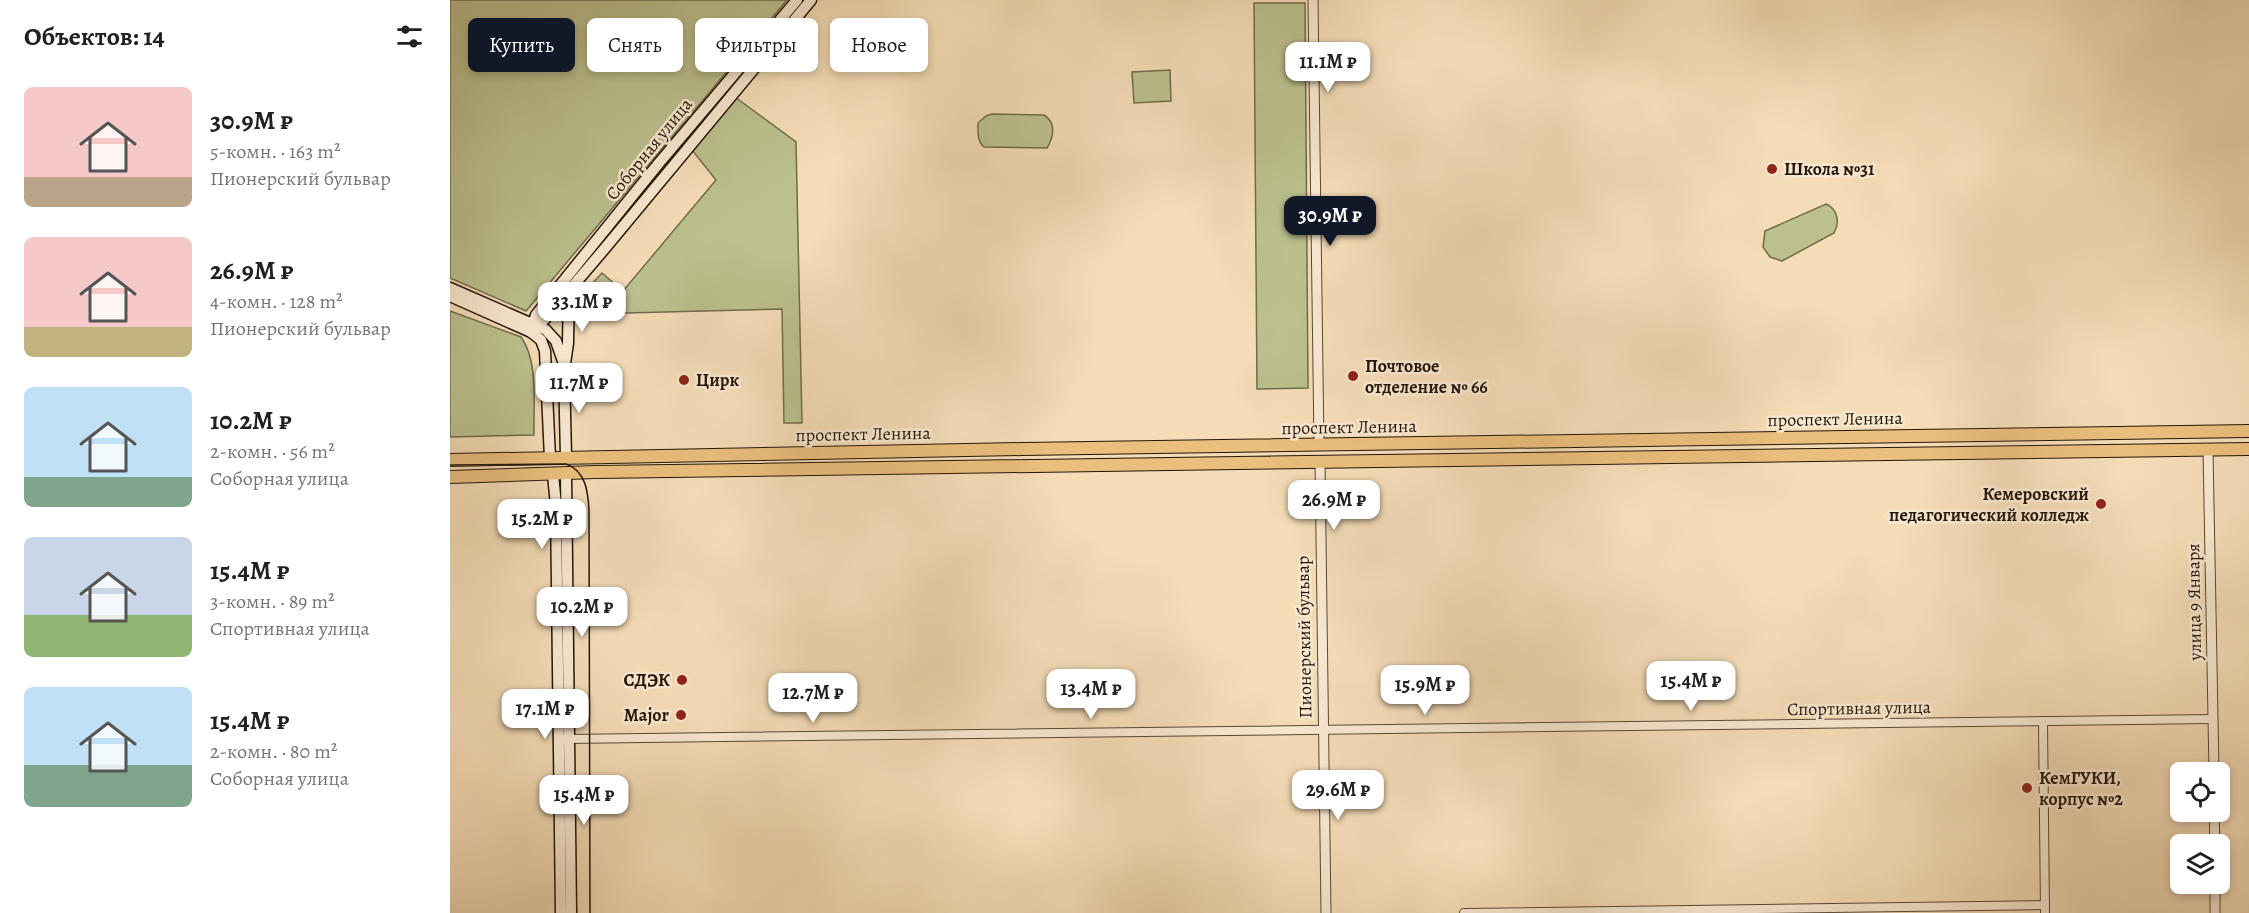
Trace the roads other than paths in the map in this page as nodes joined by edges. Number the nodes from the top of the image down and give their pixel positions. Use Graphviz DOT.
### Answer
graph roads {
  1 [pos="797,0"];
  2 [pos="811,0"];
  3 [pos="1313,0"];
  4 [pos="450,288"];
  5 [pos="569,290"];
  6 [pos="450,296"];
  7 [pos="533,327"];
  8 [pos="564,370"];
  9 [pos="2208,432"];
  10 [pos="2249,432"];
  11 [pos="1768,438"];
  12 [pos="1319,445"];
  13 [pos="2208,449"];
  14 [pos="2249,449"];
  15 [pos="1770,454"];
  16 [pos="550,458"];
  17 [pos="566,458"];
  18 [pos="450,460"];
  19 [pos="1320,461"];
  20 [pos="553,475"];
  21 [pos="566,475"];
  22 [pos="450,477"];
  23 [pos="2213,719"];
  24 [pos="2043,721"];
  25 [pos="1323,730"];
  26 [pos="564,739"];
  27 [pos="2214,762"];
  28 [pos="2215,894"];
  29 [pos="2045,909"];
  30 [pos="561,913"];
  31 [pos="571,913"];
  32 [pos="1326,913"];
  33 [pos="1464,913"];
  34 [pos="2215,913"];
  1 -- 7 [label="main road, Соборная улица"];
  2 -- 5 [label="main road, Соборная улица"];
  3 -- 12 [label="street, Пионерский бульвар"];
  4 -- 7 [label="main road"];
  5 -- 7 [label="main road, Соборная улица"];
  5 -- 8 [label="main road"];
  6 -- 7 [label="main road"];
  7 -- 8 [label="main road"];
  7 -- 16 [label="main road"];
  8 -- 17 [label="main road"];
  9 -- 10 [label="main road, проспект Ленина"];
  9 -- 11 [label="main road, проспект Ленина"];
  9 -- 13 [label="main road, улица 9 Января"];
  11 -- 12 [label="main road, проспект Ленина"];
  11 -- 15 [label="main road"];
  12 -- 17 [label="main road, проспект Ленина"];
  12 -- 19 [label="main road, Пионерский бульвар"];
  13 -- 14 [label="main road, проспект Ленина"];
  13 -- 15 [label="main road, проспект Ленина"];
  13 -- 23 [label="street, улица 9 Января"];
  15 -- 19 [label="main road, проспект Ленина"];
  16 -- 17 [label="main road, проспект Ленина"];
  16 -- 18 [label="main road, проспект Ленина"];
  16 -- 20 [label="main road"];
  17 -- 21 [label="main road"];
  19 -- 21 [label="main road, проспект Ленина"];
  19 -- 25 [label="street, Пионерский бульвар"];
  20 -- 21 [label="main road"];
  20 -- 22 [label="main road"];
  20 -- 26 [label="main road"];
  21 -- 26 [label="main road"];
  23 -- 24 [label="street, Спортивная улица"];
  23 -- 27 [label="street, улица 9 Января"];
  24 -- 25 [label="street, Спортивная улица"];
  24 -- 29 [label="street"];
  25 -- 26 [label="street, Спортивная улица"];
  25 -- 32 [label="street, Пионерский бульвар"];
  26 -- 30 [label="main road"];
  26 -- 31 [label="main road"];
  28 -- 34 [label="street"];
  29 -- 33 [label="street"];
}
